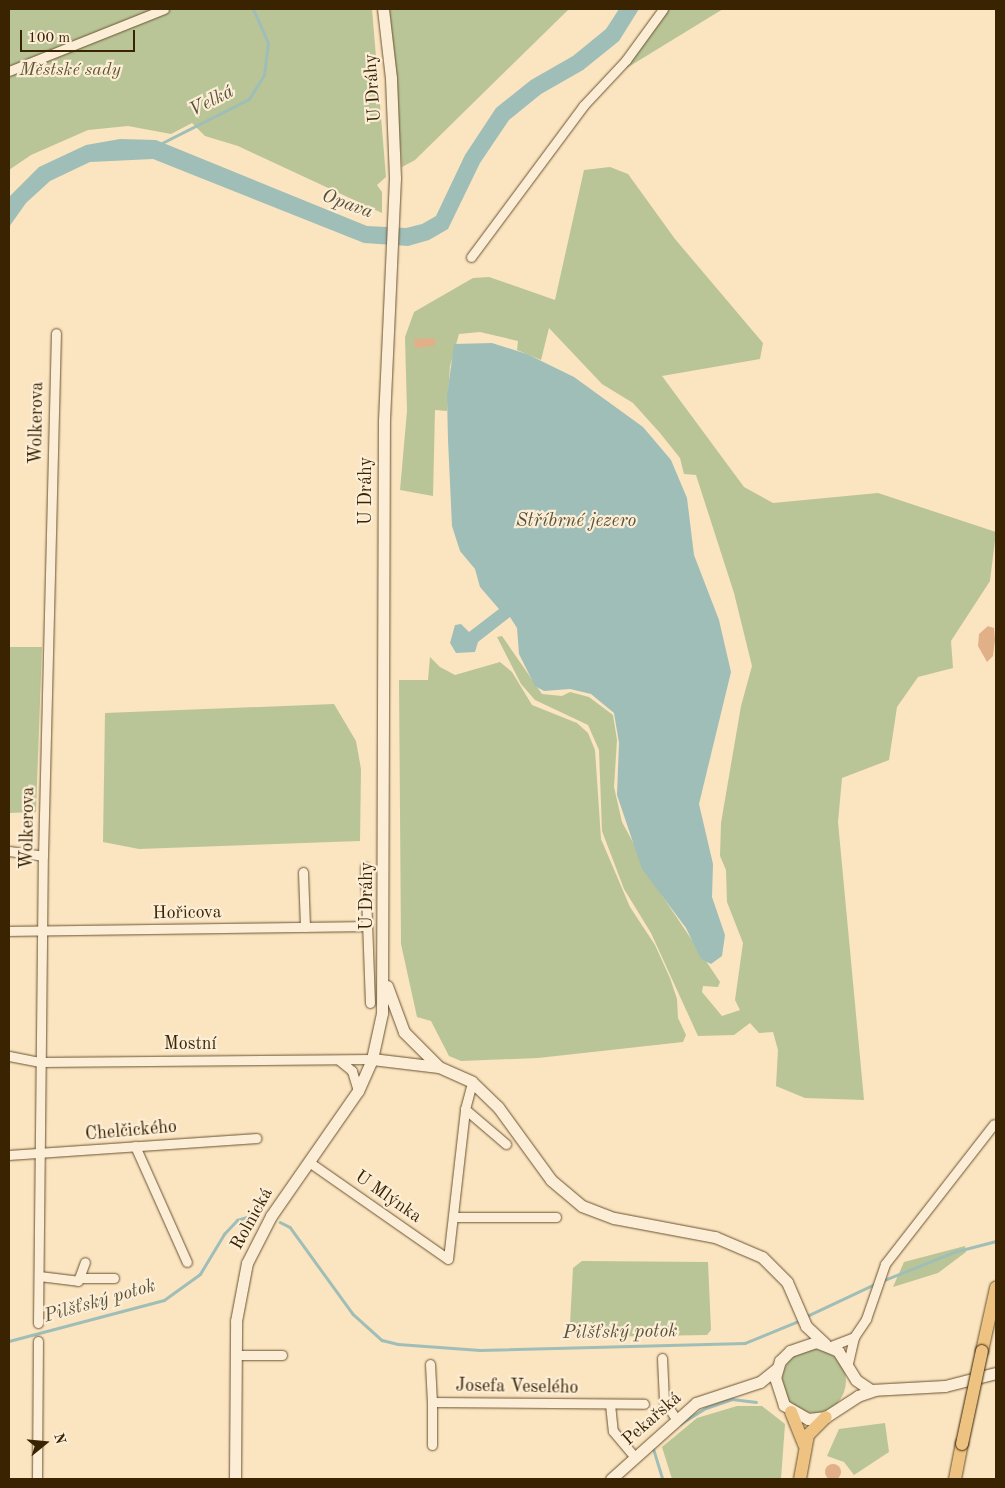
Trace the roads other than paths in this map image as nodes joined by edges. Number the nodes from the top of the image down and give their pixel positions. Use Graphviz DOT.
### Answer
graph roads {
  1 [pos="164,9"];
  2 [pos="383,9"];
  3 [pos="663,9"];
  4 [pos="9,71"];
  5 [pos="471,257"];
  6 [pos="56,333"];
  7 [pos="9,851"];
  8 [pos="43,856"];
  9 [pos="365,867"];
  10 [pos="303,872"];
  11 [pos="367,926"];
  12 [pos="305,927"];
  13 [pos="9,931"];
  14 [pos="43,932"];
  15 [pos="384,975"];
  16 [pos="370,1003"];
  17 [pos="9,1056"];
  18 [pos="372,1059"];
  19 [pos="339,1060"];
  20 [pos="40,1062"];
  21 [pos="439,1067"];
  22 [pos="472,1082"];
  23 [pos="358,1091"];
  24 [pos="465,1110"];
  25 [pos="994,1124"];
  26 [pos="256,1138"];
  27 [pos="506,1144"];
  28 [pos="136,1146"];
  29 [pos="9,1154"];
  30 [pos="40,1155"];
  31 [pos="309,1162"];
  32 [pos="453,1216"];
  33 [pos="556,1217"];
  34 [pos="85,1262"];
  35 [pos="187,1262"];
  36 [pos="38,1276"];
  37 [pos="79,1278"];
  38 [pos="114,1278"];
  39 [pos="996,1288"];
  40 [pos="38,1323"];
  41 [pos="806,1326"];
  42 [pos="854,1337"];
  43 [pos="38,1341"];
  44 [pos="828,1345"];
  45 [pos="796,1346"];
  46 [pos="236,1355"];
  47 [pos="282,1355"];
  48 [pos="662,1358"];
  49 [pos="430,1364"];
  50 [pos="849,1367"];
  51 [pos="778,1368"];
  52 [pos="996,1373"];
  53 [pos="751,1386"];
  54 [pos="875,1390"];
  55 [pos="779,1397"];
  56 [pos="432,1402"];
  57 [pos="610,1404"];
  58 [pos="644,1404"];
  59 [pos="842,1407"];
  60 [pos="791,1412"];
  61 [pos="826,1417"];
  62 [pos="676,1419"];
  63 [pos="432,1445"];
  64 [pos="804,1445"];
  65 [pos="635,1457"];
  66 [pos="37,1479"];
  67 [pos="235,1479"];
  68 [pos="610,1479"];
  69 [pos="800,1479"];
  70 [pos="954,1479"];
  1 -- 4 [label="street"];
  2 -- 15 [label="street, U Dráhy"];
  3 -- 5 [label="street"];
  6 -- 8 [label="street, Wolkerova"];
  7 -- 8 [label="street"];
  8 -- 14 [label="street, Wolkerova"];
  9 -- 11 [label="street"];
  10 -- 12 [label="street"];
  11 -- 12 [label="street, Hořicova"];
  11 -- 16 [label="street"];
  12 -- 14 [label="street, Hořicova"];
  13 -- 14 [label="street, Hořicova"];
  14 -- 20 [label="street, Wolkerova"];
  15 -- 18 [label="street, U Dráhy"];
  15 -- 21 [label="street, U Dráhy"];
  17 -- 20 [label="street, Mostní"];
  18 -- 19 [label="street, Mostní"];
  18 -- 21 [label="street, U Dráhy"];
  18 -- 23 [label="street, Rolnická"];
  19 -- 20 [label="street, Mostní"];
  19 -- 23 [label="street"];
  20 -- 30 [label="street, Wolkerova"];
  21 -- 22 [label="street, U Dráhy"];
  22 -- 24 [label="street"];
  22 -- 41 [label="street, U Dráhy"];
  23 -- 31 [label="street, Rolnická"];
  24 -- 27 [label="street"];
  24 -- 32 [label="street"];
  25 -- 42 [label="street"];
  26 -- 28 [label="street, Chelčického"];
  28 -- 30 [label="street, Chelčického"];
  28 -- 35 [label="street"];
  29 -- 30 [label="street, Chelčického"];
  30 -- 36 [label="street, Wolkerova"];
  31 -- 32 [label="street, U Mlýnka"];
  31 -- 46 [label="street, Rolnická"];
  32 -- 33 [label="street"];
  34 -- 37 [label="street"];
  36 -- 37 [label="street"];
  36 -- 40 [label="street, Wolkerova"];
  37 -- 38 [label="street"];
  39 -- 70 [label="main road, bridge"];
  41 -- 44 [label="street"];
  41 -- 45 [label="street"];
  42 -- 44 [label="street"];
  42 -- 50 [label="street"];
  43 -- 66 [label="street"];
  44 -- 45 [label="street"];
  44 -- 50 [label="street"];
  45 -- 51 [label="street"];
  46 -- 47 [label="street"];
  46 -- 67 [label="street, Rolnická"];
  48 -- 62 [label="street"];
  49 -- 56 [label="street"];
  50 -- 54 [label="street"];
  50 -- 59 [label="street"];
  51 -- 53 [label="street, Pekařská"];
  51 -- 55 [label="street"];
  52 -- 54 [label="street"];
  53 -- 55 [label="street"];
  53 -- 62 [label="street, Pekařská"];
  54 -- 59 [label="street"];
  55 -- 60 [label="street"];
  56 -- 57 [label="street, Josefa Veselého"];
  56 -- 63 [label="street, Josefa Veselého"];
  57 -- 58 [label="street, Josefa Veselého"];
  57 -- 65 [label="street"];
  59 -- 61 [label="street"];
  60 -- 61 [label="street"];
  60 -- 64 [label="main road"];
  61 -- 64 [label="main road"];
  62 -- 65 [label="street, Pekařská"];
  64 -- 69 [label="main road"];
  65 -- 68 [label="street, Pekařská"];
}
